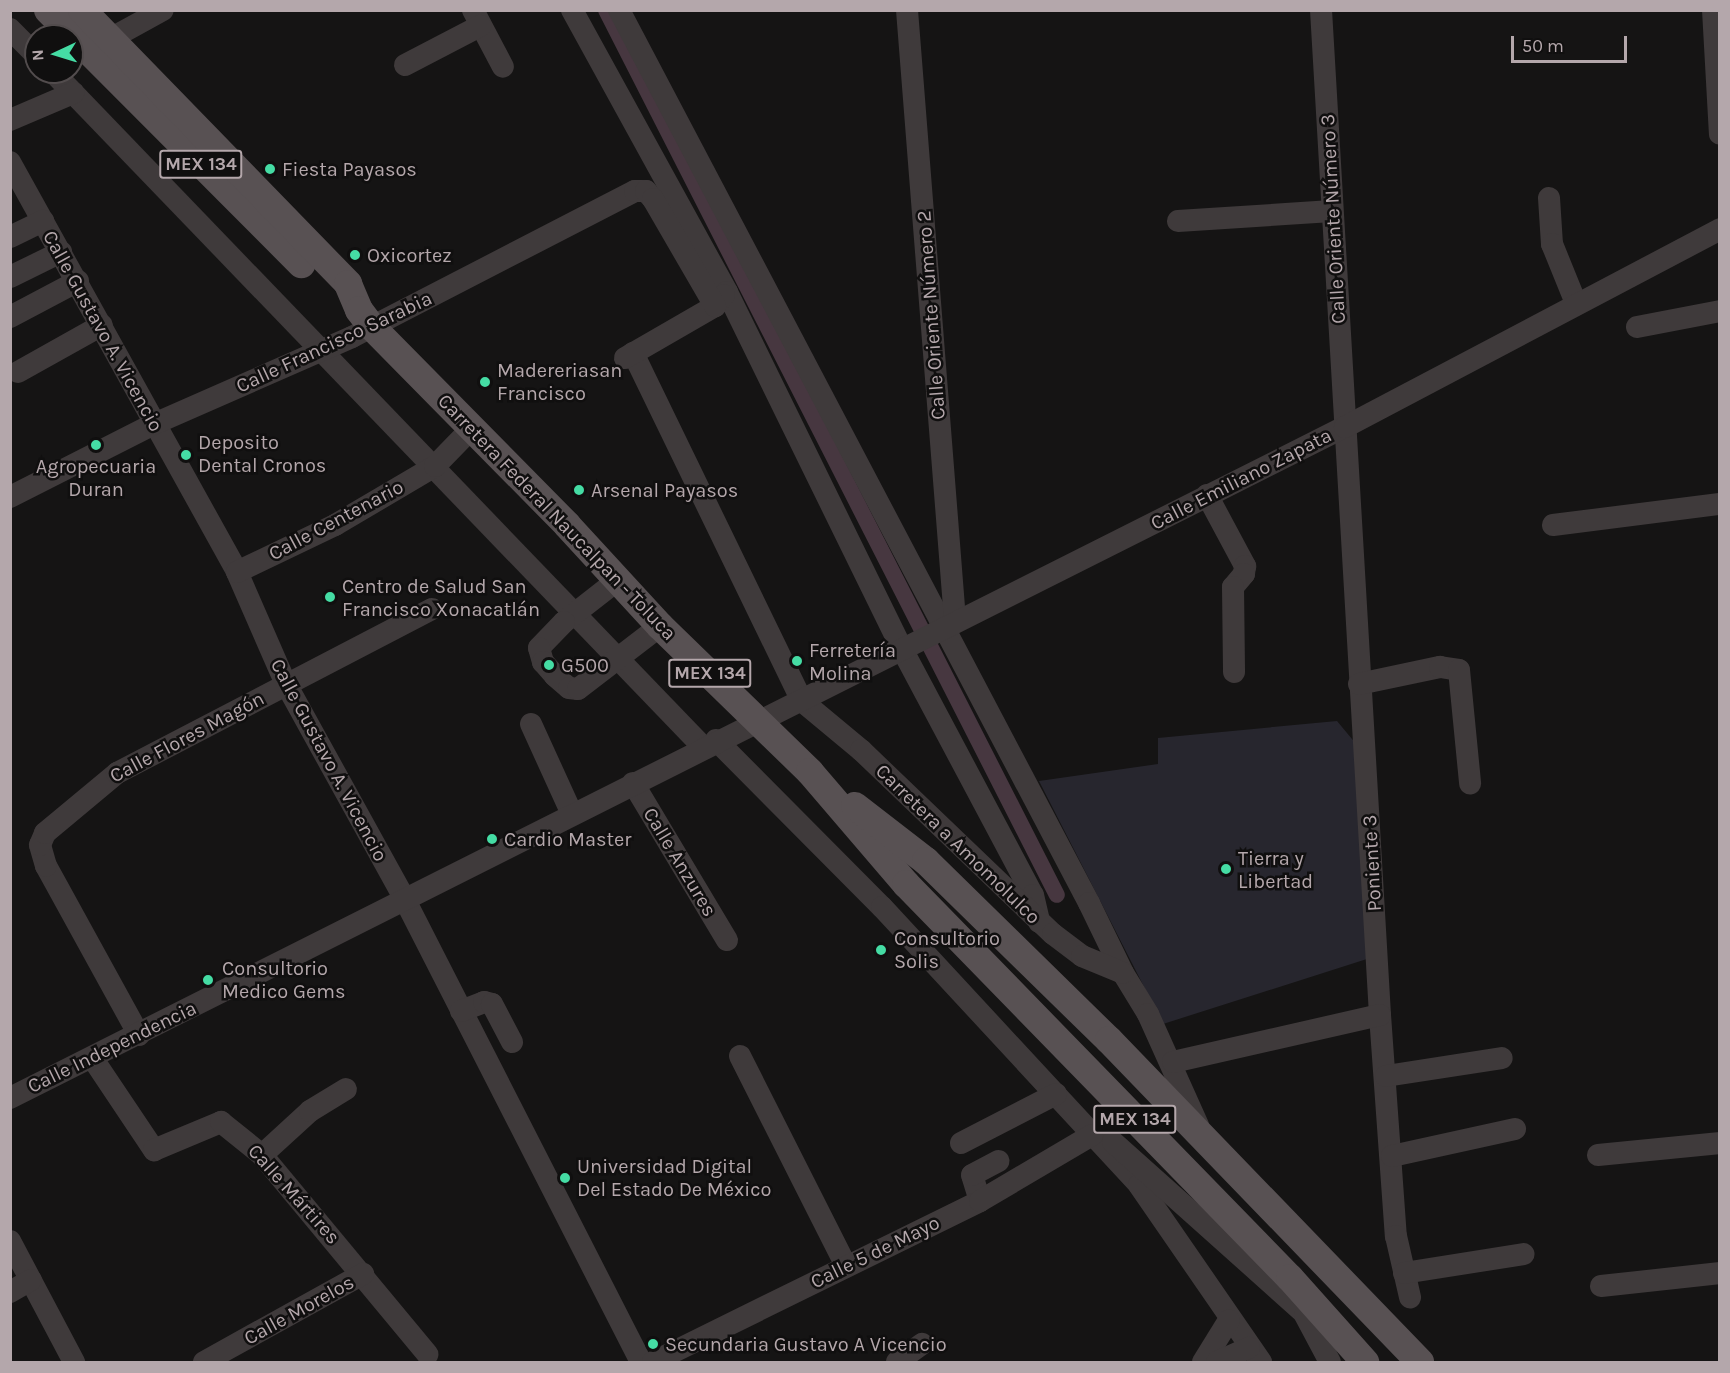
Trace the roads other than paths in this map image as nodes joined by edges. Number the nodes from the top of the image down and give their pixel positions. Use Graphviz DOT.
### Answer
graph roads {
  1 [pos="48,10"];
  2 [pos="82,10"];
  3 [pos="572,10"];
  4 [pos="618,10"];
  5 [pos="907,10"];
  6 [pos="1321,10"];
  7 [pos="1713,10"];
  8 [pos="155,12"];
  9 [pos="477,18"];
  10 [pos="10,29"];
  11 [pos="110,39"];
  12 [pos="24,43"];
  13 [pos="405,65"];
  14 [pos="503,67"];
  15 [pos="64,84"];
  16 [pos="73,93"];
  17 [pos="10,120"];
  18 [pos="1719,134"];
  19 [pos="10,162"];
  20 [pos="1549,198"];
  21 [pos="1332,211"];
  22 [pos="43,221"];
  23 [pos="1178,221"];
  24 [pos="1719,229"];
  25 [pos="10,237"];
  26 [pos="61,252"];
  27 [pos="10,277"];
  28 [pos="78,281"];
  29 [pos="721,299"];
  30 [pos="1576,303"];
  31 [pos="1719,311"];
  32 [pos="10,317"];
  33 [pos="366,318"];
  34 [pos="102,325"];
  35 [pos="1637,327"];
  36 [pos="323,350"];
  37 [pos="18,372"];
  38 [pos="154,424"];
  39 [pos="1345,427"];
  40 [pos="472,428"];
  41 [pos="435,466"];
  42 [pos="1207,495"];
  43 [pos="10,497"];
  44 [pos="1719,504"];
  45 [pos="1553,525"];
  46 [pos="237,572"];
  47 [pos="619,579"];
  48 [pos="432,609"];
  49 [pos="576,614"];
  50 [pos="660,626"];
  51 [pos="930,636"];
  52 [pos="618,658"];
  53 [pos="1234,672"];
  54 [pos="286,684"];
  55 [pos="1359,684"];
  56 [pos="802,701"];
  57 [pos="760,721"];
  58 [pos="531,724"];
  59 [pos="709,744"];
  60 [pos="810,772"];
  61 [pos="633,783"];
  62 [pos="1470,783"];
  63 [pos="572,814"];
  64 [pos="405,900"];
  65 [pos="1039,922"];
  66 [pos="727,940"];
  67 [pos="1122,973"];
  68 [pos="461,1011"];
  69 [pos="1380,1015"];
  70 [pos="138,1035"];
  71 [pos="512,1042"];
  72 [pos="740,1056"];
  73 [pos="1502,1058"];
  74 [pos="93,1059"];
  75 [pos="1173,1062"];
  76 [pos="1386,1076"];
  77 [pos="346,1089"];
  78 [pos="1056,1094"];
  79 [pos="10,1098"];
  80 [pos="1515,1128"];
  81 [pos="1092,1135"];
  82 [pos="961,1143"];
  83 [pos="1719,1143"];
  84 [pos="1212,1146"];
  85 [pos="262,1155"];
  86 [pos="1598,1155"];
  87 [pos="1392,1156"];
  88 [pos="998,1161"];
  89 [pos="980,1201"];
  90 [pos="10,1241"];
  91 [pos="1524,1254"];
  92 [pos="846,1266"];
  93 [pos="1404,1273"];
  94 [pos="1719,1273"];
  95 [pos="363,1274"];
  96 [pos="1290,1278"];
  97 [pos="31,1280"];
  98 [pos="1601,1286"];
  99 [pos="10,1292"];
  100 [pos="1410,1297"];
  101 [pos="1305,1315"];
  102 [pos="1229,1320"];
  103 [pos="922,1344"];
  104 [pos="427,1354"];
  105 [pos="1255,1355"];
  106 [pos="1363,1360"];
  107 [pos="74,1362"];
  108 [pos="204,1362"];
  109 [pos="641,1362"];
  110 [pos="653,1362"];
  111 [pos="897,1362"];
  112 [pos="1203,1362"];
  113 [pos="1217,1362"];
  114 [pos="1330,1362"];
  115 [pos="1420,1362"];
  1 -- 33 [label="main road, Carretera Federal Naucalpan - Toluca / MEX 134"];
  2 -- 11 [label="main road, Carretera Federal Naucalpan - Toluca / MEX 134"];
  3 -- 29 [label="street"];
  4 -- 51 [label="street"];
  5 -- 51 [label="street, Calle Oriente Número 2"];
  6 -- 21 [label="street, Calle Oriente Número 3"];
  7 -- 18 [label="street"];
  8 -- 11 [label="street"];
  9 -- 13 [label="street"];
  9 -- 14 [label="street"];
  10 -- 12 [label="street"];
  11 -- 33 [label="main road, Carretera Federal Naucalpan - Toluca / MEX 134"];
  15 -- 16 [label="street"];
  16 -- 17 [label="street"];
  16 -- 36 [label="street"];
  19 -- 22 [label="street, Calle Gustavo A. Vicencio"];
  20 -- 30 [label="street"];
  21 -- 23 [label="street"];
  21 -- 39 [label="street, Calle Oriente Número 3"];
  22 -- 25 [label="street"];
  22 -- 26 [label="street, Calle Gustavo A. Vicencio"];
  24 -- 30 [label="street, Calle Emiliano Zapata"];
  26 -- 27 [label="street"];
  26 -- 28 [label="street, Calle Gustavo A. Vicencio"];
  28 -- 32 [label="street"];
  28 -- 34 [label="street, Calle Gustavo A. Vicencio"];
  29 -- 33 [label="street, Calle Francisco Sarabia"];
  29 -- 51 [label="street"];
  29 -- 56 [label="street"];
  30 -- 39 [label="street, Calle Emiliano Zapata"];
  31 -- 35 [label="street"];
  33 -- 36 [label="street, Calle Francisco Sarabia"];
  33 -- 40 [label="main road, Carretera Federal Naucalpan - Toluca / MEX 134"];
  34 -- 37 [label="street"];
  34 -- 38 [label="street, Calle Gustavo A. Vicencio"];
  36 -- 38 [label="street, Calle Francisco Sarabia"];
  36 -- 41 [label="street"];
  38 -- 43 [label="street, Calle Francisco Sarabia"];
  38 -- 46 [label="street, Calle Gustavo A. Vicencio"];
  39 -- 42 [label="street, Calle Emiliano Zapata"];
  39 -- 55 [label="street, Poniente 3"];
  40 -- 41 [label="street, Calle Centenario"];
  40 -- 47 [label="main road, Carretera Federal Naucalpan - Toluca / MEX 134"];
  41 -- 46 [label="street, Calle Centenario"];
  41 -- 49 [label="street"];
  42 -- 51 [label="street, Calle Emiliano Zapata"];
  42 -- 53 [label="street"];
  44 -- 45 [label="street"];
  46 -- 54 [label="street, Calle Gustavo A. Vicencio"];
  47 -- 49 [label="street"];
  47 -- 50 [label="main road, Carretera Federal Naucalpan - Toluca / MEX 134"];
  48 -- 54 [label="street"];
  49 -- 52 [label="street"];
  49 -- 52 [label="street"];
  50 -- 52 [label="street"];
  50 -- 57 [label="main road, Carretera Federal Naucalpan - Toluca / MEX 134"];
  51 -- 56 [label="street, Calle Emiliano Zapata"];
  51 -- 65 [label="street"];
  51 -- 67 [label="street"];
  52 -- 59 [label="street"];
  54 -- 64 [label="street, Calle Gustavo A. Vicencio"];
  54 -- 70 [label="street, Calle Flores Magón"];
  55 -- 62 [label="street"];
  55 -- 69 [label="street, Poniente 3"];
  56 -- 57 [label="street, Calle Emiliano Zapata"];
  56 -- 65 [label="street, Carretera a Amomolulco"];
  57 -- 59 [label="street, Calle Independencia"];
  57 -- 60 [label="main road, Carretera Federal Naucalpan - Toluca / MEX 134"];
  58 -- 63 [label="street"];
  59 -- 61 [label="street, Calle Independencia"];
  59 -- 78 [label="street"];
  60 -- 84 [label="main road, Carretera Federal Naucalpan - Toluca / MEX 134"];
  60 -- 96 [label="main road, Carretera Federal Naucalpan - Toluca / MEX 134"];
  61 -- 63 [label="street, Calle Independencia"];
  61 -- 66 [label="street, Calle Anzures"];
  63 -- 64 [label="street, Calle Independencia"];
  64 -- 68 [label="street, Calle Gustavo A. Vicencio"];
  64 -- 70 [label="street, Calle Independencia"];
  65 -- 67 [label="street, Carretera a Amomolulco"];
  67 -- 75 [label="street"];
  68 -- 71 [label="street"];
  68 -- 109 [label="street, Calle Gustavo A. Vicencio"];
  69 -- 75 [label="street"];
  69 -- 76 [label="street, Poniente 3"];
  70 -- 74 [label="street, Calle Independencia"];
  72 -- 92 [label="street"];
  73 -- 76 [label="street"];
  74 -- 79 [label="street, Calle Independencia"];
  74 -- 85 [label="street, Calle Mártires"];
  75 -- 84 [label="street"];
  76 -- 87 [label="street, Poniente 3"];
  77 -- 85 [label="street"];
  78 -- 81 [label="street"];
  78 -- 82 [label="street"];
  80 -- 87 [label="street"];
  81 -- 89 [label="street, Calle 5 de Mayo"];
  81 -- 101 [label="street"];
  81 -- 102 [label="street"];
  83 -- 86 [label="street"];
  84 -- 115 [label="main road, Carretera Federal Naucalpan - Toluca / MEX 134"];
  85 -- 95 [label="street, Calle Mártires"];
  87 -- 93 [label="street, Poniente 3"];
  88 -- 89 [label="street"];
  89 -- 92 [label="street, Calle 5 de Mayo"];
  90 -- 97 [label="street"];
  91 -- 93 [label="street"];
  92 -- 110 [label="street, Calle 5 de Mayo"];
  93 -- 100 [label="street, Poniente 3"];
  94 -- 98 [label="street"];
  95 -- 104 [label="street, Calle Mártires"];
  95 -- 108 [label="street, Calle Morelos"];
  96 -- 101 [label="street"];
  96 -- 106 [label="main road, Carretera Federal Naucalpan - Toluca / MEX 134"];
  97 -- 99 [label="street"];
  97 -- 107 [label="street"];
  101 -- 106 [label="street"];
  101 -- 114 [label="street"];
  102 -- 105 [label="street"];
  102 -- 112 [label="street"];
  103 -- 111 [label="street"];
  105 -- 113 [label="street"];
}
